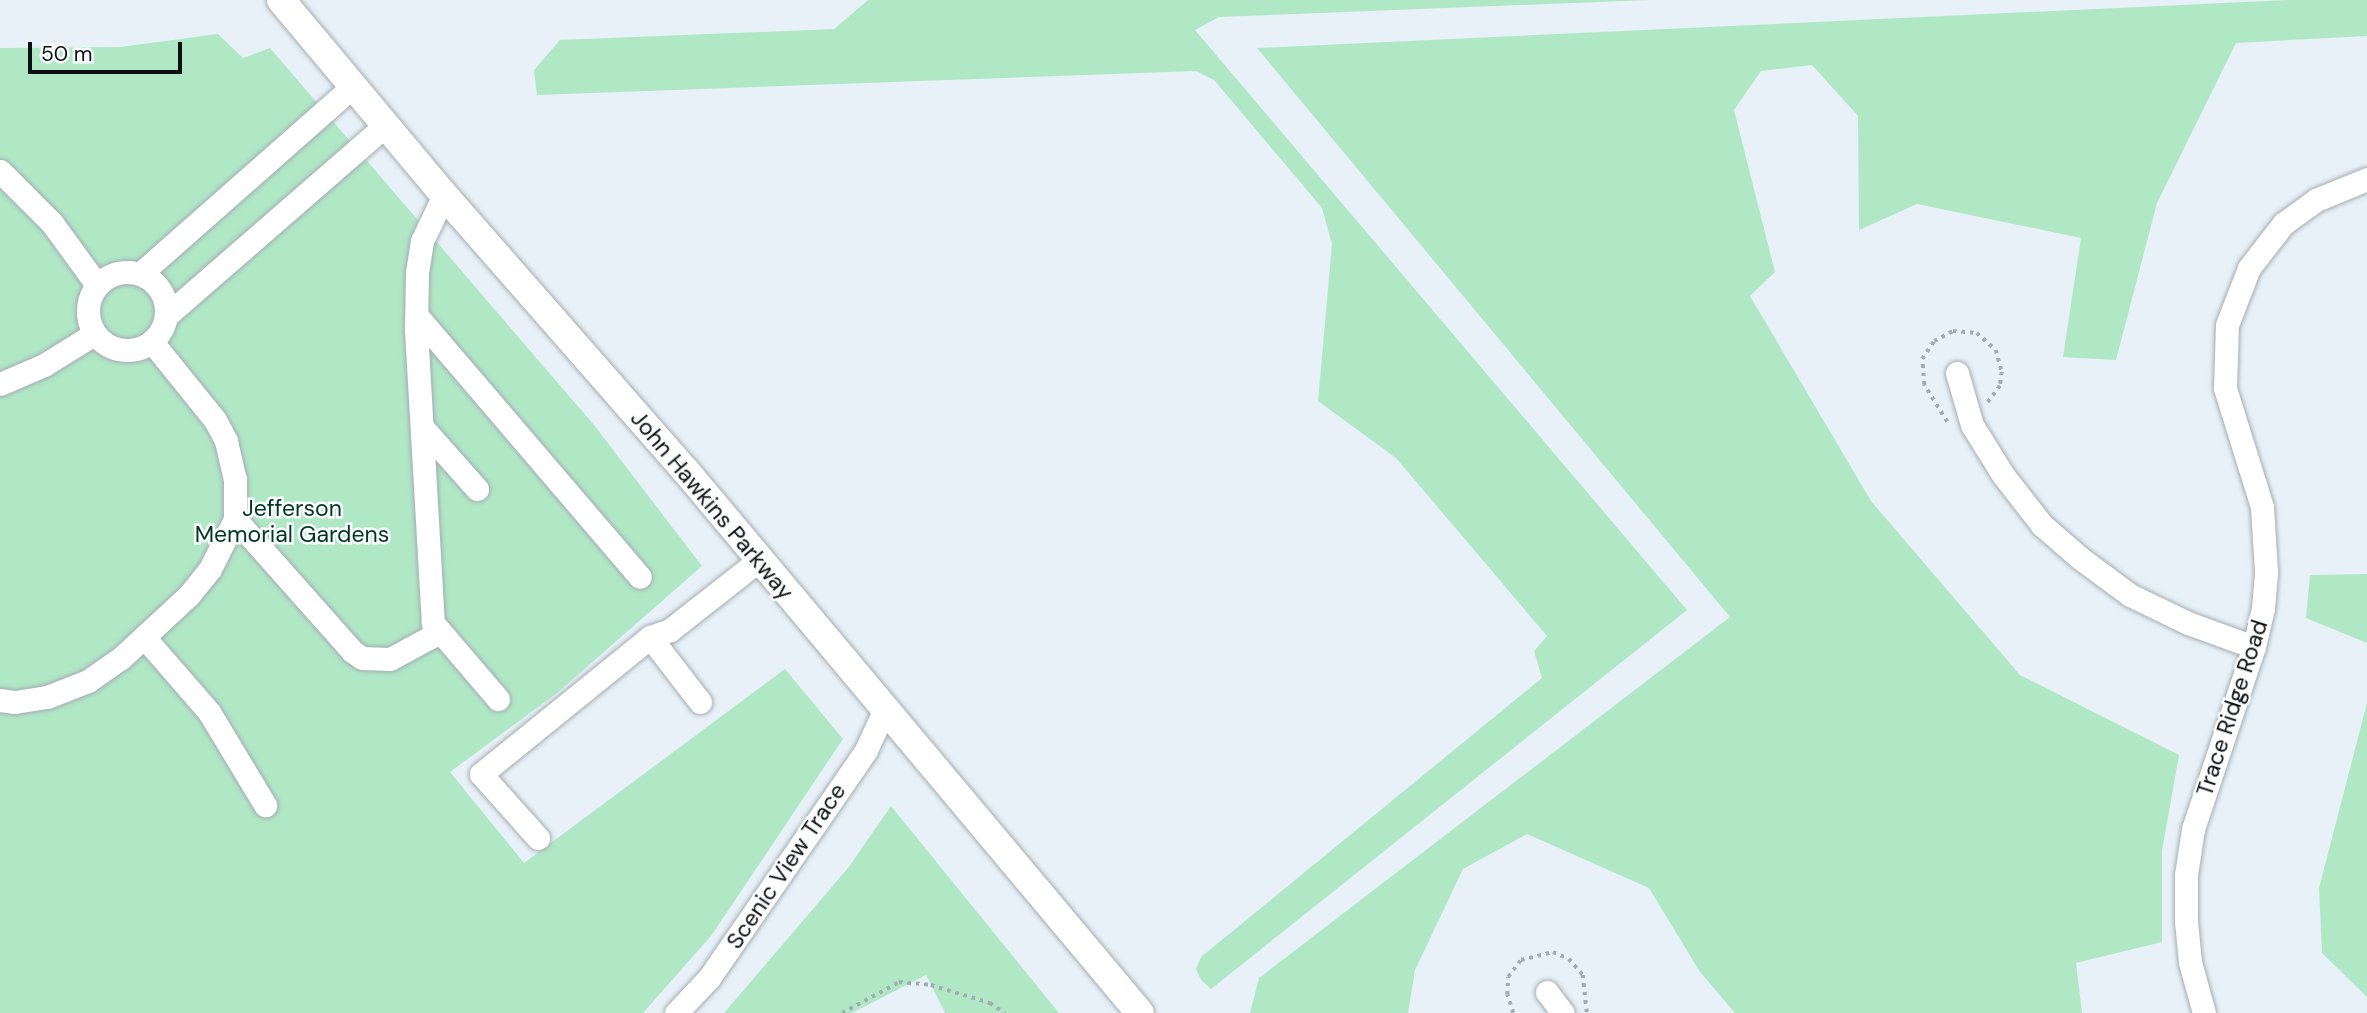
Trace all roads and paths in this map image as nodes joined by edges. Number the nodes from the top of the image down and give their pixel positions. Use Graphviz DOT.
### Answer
graph roads {
  1 [pos="281,0"];
  2 [pos="353,86"];
  3 [pos="387,124"];
  4 [pos="0,170"];
  5 [pos="2367,179"];
  6 [pos="444,195"];
  7 [pos="140,274"];
  8 [pos="97,285"];
  9 [pos="166,316"];
  10 [pos="417,316"];
  11 [pos="94,334"];
  12 [pos="152,342"];
  13 [pos="1957,373"];
  14 [pos="0,384"];
  15 [pos="1984,412"];
  16 [pos="422,427"];
  17 [pos="1951,428"];
  18 [pos="477,489"];
  19 [pos="235,519"];
  20 [pos="758,561"];
  21 [pos="640,577"];
  22 [pos="440,632"];
  23 [pos="144,637"];
  24 [pos="650,638"];
  25 [pos="2254,647"];
  26 [pos="498,699"];
  27 [pos="0,701"];
  28 [pos="699,702"];
  29 [pos="884,711"];
  30 [pos="265,804"];
  31 [pos="538,838"];
  32 [pos="1547,992"];
  33 [pos="676,1013"];
  34 [pos="842,1013"];
  35 [pos="1005,1013"];
  36 [pos="1140,1013"];
  37 [pos="1563,1013"];
  38 [pos="2204,1013"];
  1 -- 2 [label="main road, John Hawkins Parkway"];
  2 -- 3 [label="main road, John Hawkins Parkway"];
  2 -- 7 [label="street"];
  3 -- 6 [label="main road, John Hawkins Parkway"];
  3 -- 9 [label="street"];
  4 -- 8 [label="street"];
  5 -- 25 [label="street, Trace Ridge Road"];
  6 -- 10 [label="street"];
  6 -- 20 [label="main road, John Hawkins Parkway"];
  7 -- 8 [label="street"];
  7 -- 9 [label="street"];
  8 -- 11 [label="street"];
  9 -- 12 [label="street"];
  10 -- 16 [label="street"];
  10 -- 21 [label="street"];
  11 -- 12 [label="street"];
  11 -- 14 [label="street"];
  12 -- 19 [label="street"];
  13 -- 25 [label="street"];
  15 -- 17 [label="path"];
  16 -- 18 [label="street"];
  16 -- 22 [label="street"];
  19 -- 22 [label="street"];
  19 -- 23 [label="street"];
  20 -- 24 [label="street"];
  20 -- 29 [label="main road, John Hawkins Parkway"];
  22 -- 26 [label="street"];
  23 -- 27 [label="street"];
  23 -- 30 [label="street"];
  24 -- 28 [label="street"];
  24 -- 31 [label="street"];
  25 -- 38 [label="street, Trace Ridge Road"];
  29 -- 33 [label="street, Scenic View Trace"];
  29 -- 36 [label="main road, John Hawkins Parkway"];
  32 -- 37 [label="street"];
  34 -- 35 [label="path"];
}
